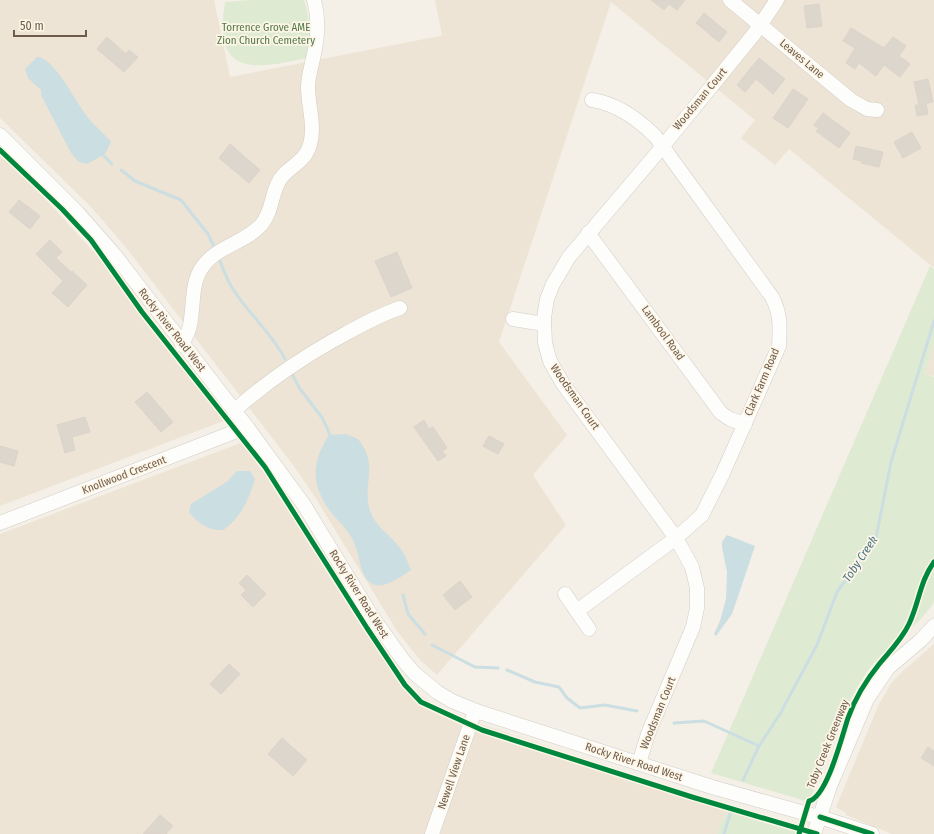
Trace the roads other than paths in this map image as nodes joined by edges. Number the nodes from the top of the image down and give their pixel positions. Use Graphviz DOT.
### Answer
graph roads {
  1 [pos="314,0"];
  2 [pos="730,0"];
  3 [pos="777,0"];
  4 [pos="761,25"];
  5 [pos="592,100"];
  6 [pos="877,110"];
  7 [pos="0,135"];
  8 [pos="663,146"];
  9 [pos="588,233"];
  10 [pos="400,308"];
  11 [pos="513,319"];
  12 [pos="544,324"];
  13 [pos="182,344"];
  14 [pos="234,411"];
  15 [pos="745,424"];
  16 [pos="247,427"];
  17 [pos="0,523"];
  18 [pos="676,538"];
  19 [pos="565,594"];
  20 [pos="577,610"];
  21 [pos="934,626"];
  22 [pos="589,629"];
  23 [pos="475,711"];
  24 [pos="639,763"];
  25 [pos="820,817"];
  26 [pos="432,834"];
  27 [pos="814,834"];
  28 [pos="872,834"];
  1 -- 13 [label="street"];
  2 -- 4 [label="street, Leaves Lane"];
  3 -- 4 [label="street, Woodsman Court"];
  4 -- 6 [label="street, Leaves Lane"];
  4 -- 8 [label="street, Woodsman Court"];
  5 -- 8 [label="street, Clark Farm Road"];
  7 -- 13 [label="street, Rocky River Road West"];
  8 -- 9 [label="street, Woodsman Court"];
  8 -- 15 [label="street, Clark Farm Road"];
  9 -- 12 [label="street, Woodsman Court"];
  9 -- 15 [label="street, Lambool Road"];
  10 -- 14 [label="street"];
  11 -- 12 [label="street"];
  12 -- 18 [label="street, Woodsman Court"];
  13 -- 14 [label="street, Rocky River Road West"];
  14 -- 16 [label="street, Rocky River Road West"];
  15 -- 18 [label="street, Clark Farm Road"];
  16 -- 17 [label="street, Knollwood Crescent"];
  16 -- 23 [label="street, Rocky River Road West"];
  18 -- 20 [label="street, Clark Farm Road"];
  18 -- 24 [label="street, Woodsman Court"];
  19 -- 20 [label="street"];
  20 -- 22 [label="street"];
  21 -- 25 [label="street"];
  23 -- 24 [label="street, Rocky River Road West"];
  23 -- 26 [label="street, Newell View Lane"];
  24 -- 25 [label="street, Rocky River Road West"];
  25 -- 27 [label="street"];
  25 -- 28 [label="street, Rocky River Road West"];
}
